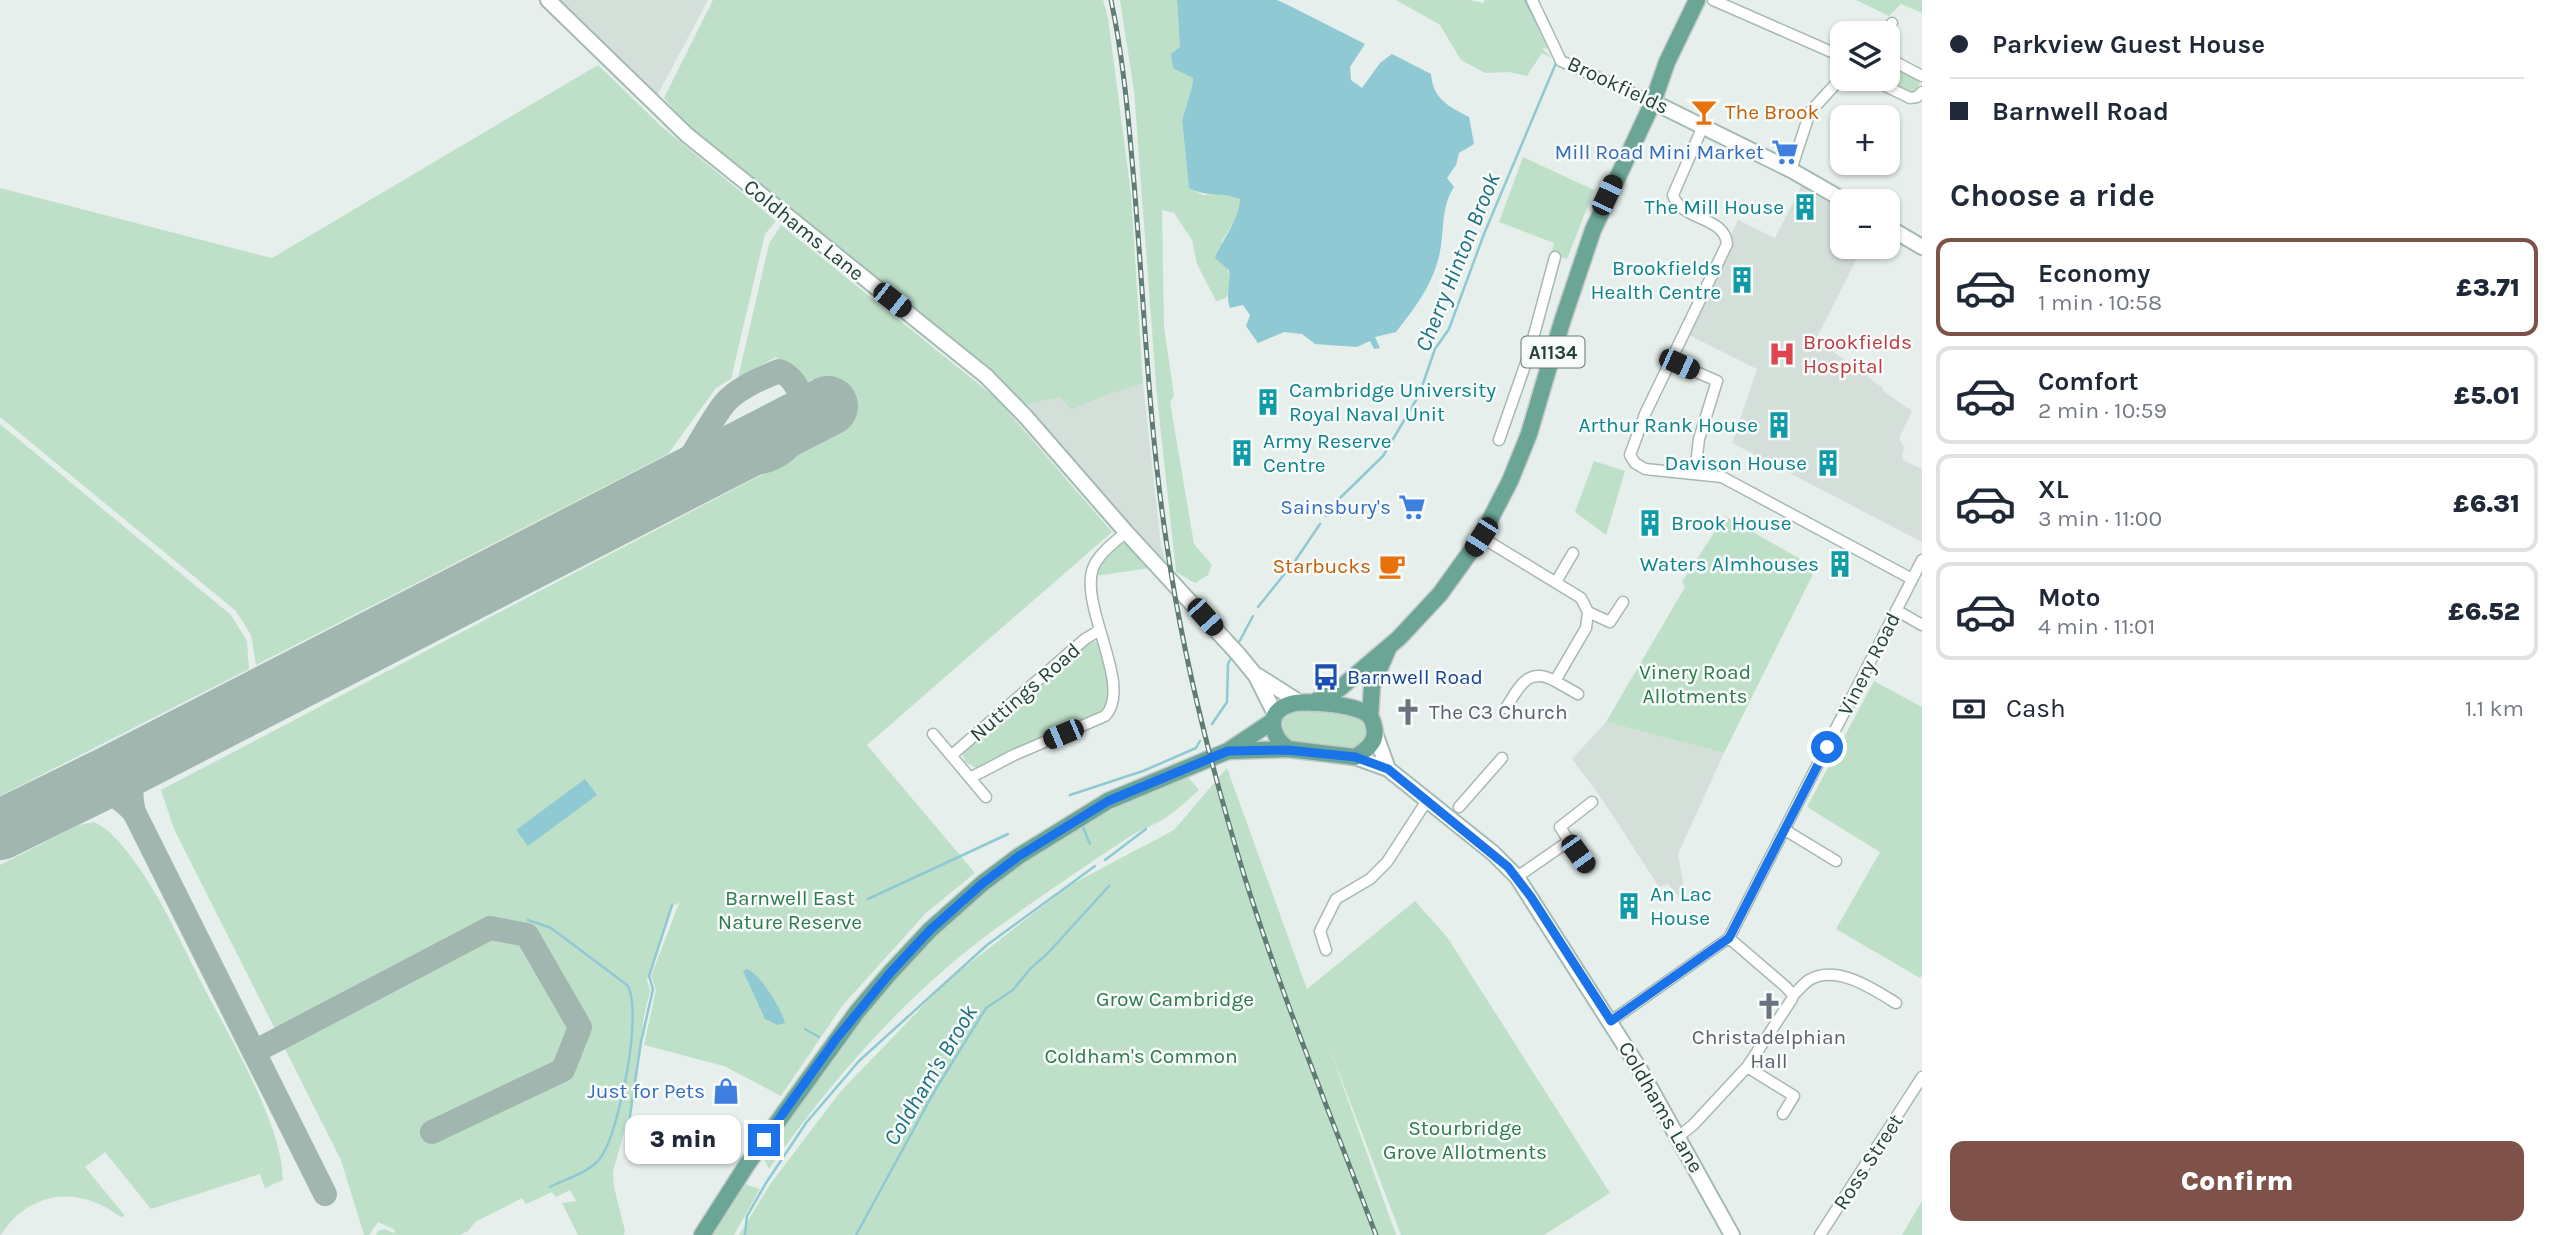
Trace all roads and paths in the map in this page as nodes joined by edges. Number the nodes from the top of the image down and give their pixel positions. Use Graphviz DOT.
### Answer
graph roads {
  1 [pos="548,0"];
  2 [pos="1532,0"];
  3 [pos="1697,0"];
  4 [pos="1713,0"];
  5 [pos="1830,51"];
  6 [pos="1900,64"];
  7 [pos="1922,76"];
  8 [pos="1830,90"];
  9 [pos="1896,91"];
  10 [pos="1922,92"];
  11 [pos="1653,102"];
  12 [pos="1703,126"];
  13 [pos="1791,170"];
  14 [pos="1830,192"];
  15 [pos="1900,234"];
  16 [pos="1922,247"];
  17 [pos="1555,257"];
  18 [pos="1528,357"];
  19 [pos="1551,361"];
  20 [pos="1671,361"];
  21 [pos="1499,440"];
  22 [pos="1695,473"];
  23 [pos="1126,532"];
  24 [pos="1481,537"];
  25 [pos="1573,553"];
  26 [pos="1922,560"];
  27 [pos="1912,579"];
  28 [pos="1556,582"];
  29 [pos="1623,602"];
  30 [pos="1896,610"];
  31 [pos="1588,612"];
  32 [pos="1922,625"];
  33 [pos="1100,631"];
  34 [pos="1389,647"];
  35 [pos="1256,676"];
  36 [pos="1555,681"];
  37 [pos="1578,694"];
  38 [pos="1306,703"];
  39 [pos="1506,708"];
  40 [pos="1370,717"];
  41 [pos="1274,719"];
  42 [pos="1375,733"];
  43 [pos="933,734"];
  44 [pos="1288,750"];
  45 [pos="1228,751"];
  46 [pos="951,755"];
  47 [pos="1355,757"];
  48 [pos="1502,758"];
  49 [pos="1388,769"];
  50 [pos="970,778"];
  51 [pos="986,797"];
  52 [pos="1426,802"];
  53 [pos="1592,802"];
  54 [pos="1458,807"];
  55 [pos="1441,813"];
  56 [pos="1457,826"];
  57 [pos="1785,830"];
  58 [pos="1569,841"];
  59 [pos="1836,861"];
  60 [pos="1588,867"];
  61 [pos="1517,877"];
  62 [pos="1729,938"];
  63 [pos="1326,950"];
  64 [pos="1793,995"];
  65 [pos="1896,1003"];
  66 [pos="1611,1021"];
  67 [pos="1747,1067"];
  68 [pos="1922,1077"];
  69 [pos="1919,1087"];
  70 [pos="1783,1114"];
  71 [pos="1678,1137"];
  72 [pos="702,1235"];
  73 [pos="1732,1235"];
  74 [pos="1820,1235"];
  1 -- 23 [label="street, Coldhams Lane"];
  2 -- 11 [label="street, Brookfields"];
  3 -- 11 [label="main road, A1134"];
  4 -- 5 [label="street"];
  6 -- 7 [label="street"];
  8 -- 13 [label="street"];
  9 -- 10 [label="street"];
  11 -- 12 [label="street, Brookfields"];
  11 -- 19 [label="main road, A1134"];
  12 -- 13 [label="street, Brookfields"];
  12 -- 20 [label="street"];
  13 -- 14 [label="street, Brookfields"];
  15 -- 16 [label="street"];
  17 -- 18 [label="street"];
  18 -- 19 [label="street"];
  18 -- 21 [label="street"];
  19 -- 24 [label="main road, A1134"];
  20 -- 22 [label="street"];
  20 -- 22 [label="street"];
  22 -- 27 [label="street"];
  23 -- 33 [label="street, Nuttings Road"];
  23 -- 35 [label="street, Coldhams Lane"];
  24 -- 28 [label="street"];
  24 -- 34 [label="main road, A1134"];
  25 -- 28 [label="street"];
  26 -- 27 [label="street, Vinery Road"];
  27 -- 30 [label="street, Vinery Road"];
  28 -- 31 [label="street"];
  29 -- 31 [label="street"];
  30 -- 32 [label="street"];
  30 -- 57 [label="street, Vinery Road"];
  31 -- 36 [label="street"];
  33 -- 46 [label="street, Nuttings Road"];
  33 -- 50 [label="street, Nuttings Road"];
  34 -- 38 [label="main road, A1134"];
  34 -- 40 [label="main road, A1134"];
  35 -- 38 [label="street, Coldhams Lane"];
  35 -- 41 [label="street, Coldhams Lane"];
  36 -- 37 [label="street"];
  36 -- 39 [label="street"];
  38 -- 40 [label="main road"];
  38 -- 41 [label="main road, A1134"];
  40 -- 42 [label="main road, A1134"];
  41 -- 44 [label="main road"];
  41 -- 45 [label="main road, A1134"];
  42 -- 47 [label="main road"];
  42 -- 49 [label="street, Coldhams Lane"];
  43 -- 46 [label="street"];
  44 -- 45 [label="main road, A1134"];
  44 -- 47 [label="main road, A1134"];
  45 -- 72 [label="main road, A1134"];
  46 -- 50 [label="street"];
  47 -- 49 [label="street, Coldhams Lane"];
  48 -- 54 [label="street"];
  49 -- 52 [label="street, Coldhams Lane"];
  50 -- 51 [label="street"];
  52 -- 55 [label="street, Coldhams Lane"];
  52 -- 63 [label="street"];
  53 -- 58 [label="street"];
  54 -- 55 [label="street"];
  54 -- 56 [label="street"];
  55 -- 56 [label="street, Coldhams Lane"];
  56 -- 61 [label="street, Coldhams Lane"];
  57 -- 59 [label="street"];
  57 -- 62 [label="street, Vinery Road"];
  58 -- 60 [label="street"];
  58 -- 61 [label="street"];
  61 -- 66 [label="street, Coldhams Lane"];
  62 -- 64 [label="street"];
  62 -- 66 [label="street"];
  64 -- 65 [label="street"];
  64 -- 67 [label="street"];
  66 -- 71 [label="street, Coldhams Lane"];
  67 -- 70 [label="street"];
  67 -- 71 [label="street"];
  68 -- 69 [label="street, Ross Street"];
  69 -- 74 [label="street, Ross Street"];
  71 -- 73 [label="street, Coldhams Lane"];
}
